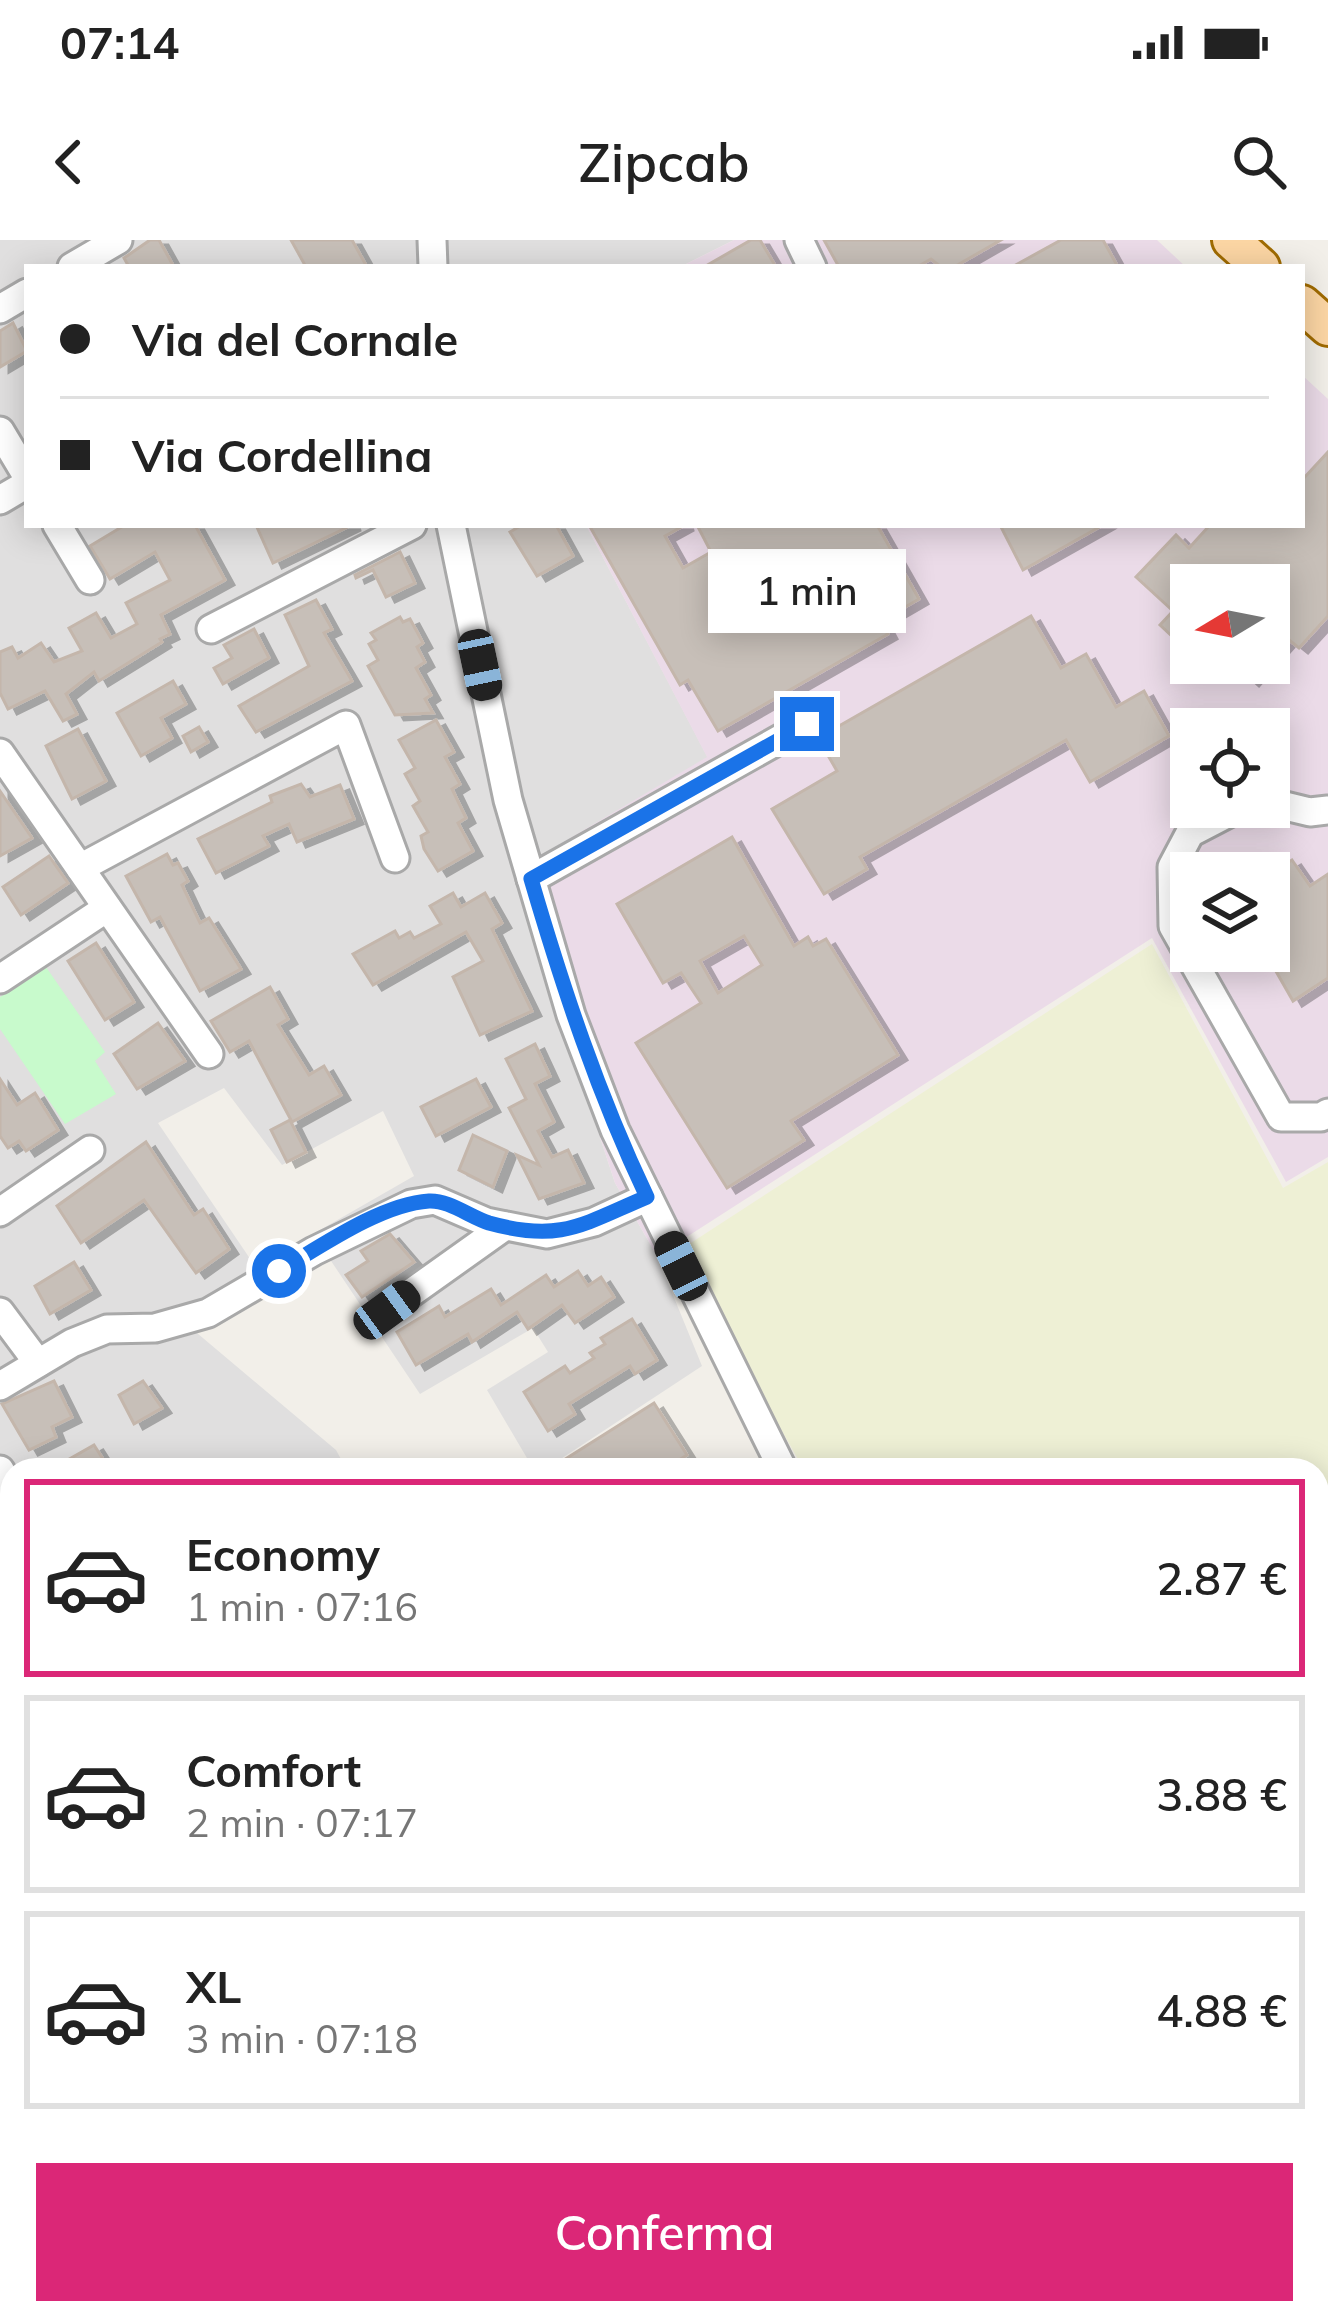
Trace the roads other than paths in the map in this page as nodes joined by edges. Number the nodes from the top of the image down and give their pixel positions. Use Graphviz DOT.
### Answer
graph roads {
  1 [pos="118,240"];
  2 [pos="1232,240"];
  3 [pos="77,264"];
  4 [pos="1258,264"];
  5 [pos="0,431"];
  6 [pos="24,475"];
  7 [pos="63,528"];
  8 [pos="406,528"];
  9 [pos="452,528"];
  10 [pos="90,580"];
  11 [pos="211,629"];
  12 [pos="807,724"];
  13 [pos="0,753"];
  14 [pos="1290,807"];
  15 [pos="1328,810"];
  16 [pos="1200,828"];
  17 [pos="395,859"];
  18 [pos="80,868"];
  19 [pos="531,879"];
  20 [pos="107,908"];
  21 [pos="0,980"];
  22 [pos="208,1054"];
  23 [pos="1328,1113"];
  24 [pos="90,1150"];
  25 [pos="647,1197"];
  26 [pos="0,1212"];
  27 [pos="505,1226"];
  28 [pos="387,1310"];
  29 [pos="0,1312"];
  30 [pos="38,1363"];
  31 [pos="0,1386"];
  32 [pos="777,1458"];
  1 -- 3 [label="street"];
  2 -- 4 [label="main road"];
  5 -- 6 [label="street"];
  7 -- 10 [label="street"];
  8 -- 11 [label="street"];
  9 -- 19 [label="street"];
  12 -- 19 [label="street"];
  13 -- 18 [label="street"];
  14 -- 15 [label="street"];
  16 -- 23 [label="street"];
  17 -- 18 [label="street"];
  18 -- 20 [label="street"];
  19 -- 25 [label="street"];
  20 -- 21 [label="street"];
  20 -- 22 [label="street"];
  24 -- 26 [label="street"];
  25 -- 27 [label="street"];
  25 -- 32 [label="street"];
  27 -- 28 [label="street"];
  27 -- 30 [label="street"];
  29 -- 30 [label="street"];
  30 -- 31 [label="street"];
}
